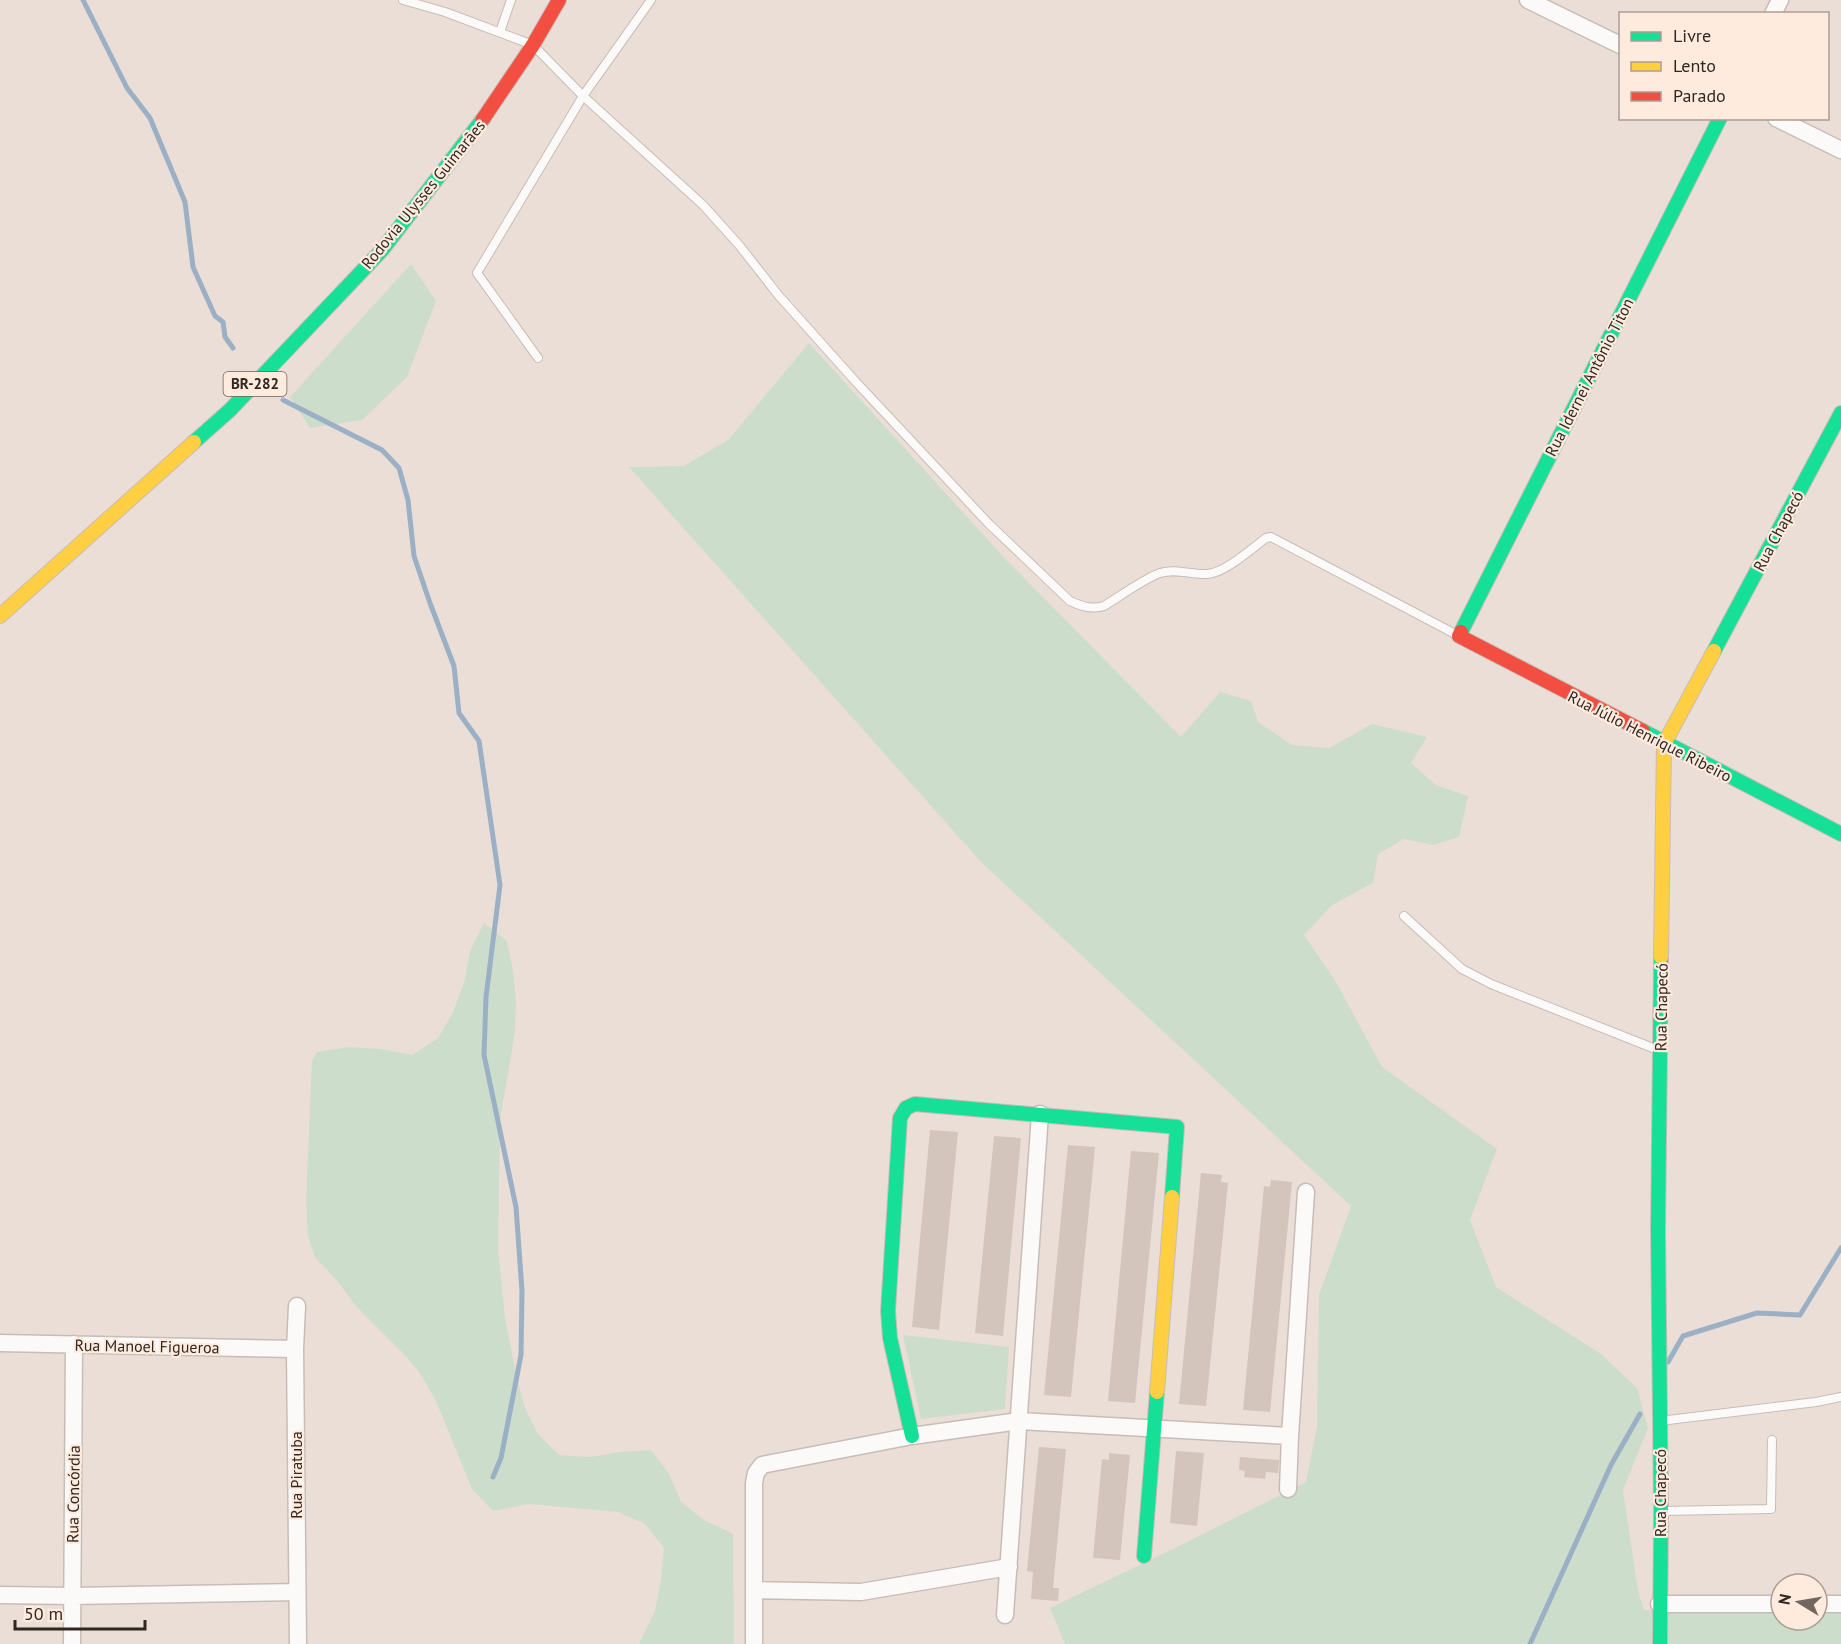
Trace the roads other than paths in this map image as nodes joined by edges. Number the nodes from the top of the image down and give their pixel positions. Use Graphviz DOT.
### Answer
graph roads {
  1 [pos="403,0"];
  2 [pos="511,0"];
  3 [pos="560,0"];
  4 [pos="651,0"];
  5 [pos="1528,0"];
  6 [pos="500,32"];
  7 [pos="533,45"];
  8 [pos="1619,45"];
  9 [pos="583,96"];
  10 [pos="1719,120"];
  11 [pos="1780,120"];
  12 [pos="1841,150"];
  13 [pos="538,358"];
  14 [pos="1841,413"];
  15 [pos="0,616"];
  16 [pos="1459,636"];
  17 [pos="1664,744"];
  18 [pos="1841,834"];
  19 [pos="1404,916"];
  20 [pos="1661,1052"];
  21 [pos="1040,1114"];
  22 [pos="1306,1192"];
  23 [pos="297,1306"];
  24 [pos="0,1343"];
  25 [pos="74,1344"];
  26 [pos="295,1349"];
  27 [pos="1841,1397"];
  28 [pos="1019,1421"];
  29 [pos="1660,1421"];
  30 [pos="1155,1428"];
  31 [pos="912,1436"];
  32 [pos="1290,1436"];
  33 [pos="1772,1440"];
  34 [pos="1288,1489"];
  35 [pos="1661,1511"];
  36 [pos="1144,1556"];
  37 [pos="1009,1567"];
  38 [pos="755,1590"];
  39 [pos="297,1592"];
  40 [pos="0,1595"];
  41 [pos="72,1596"];
  42 [pos="1659,1604"];
  43 [pos="1769,1604"];
  44 [pos="1005,1615"];
  45 [pos="72,1644"];
  46 [pos="298,1644"];
  47 [pos="754,1644"];
  48 [pos="1660,1644"];
  1 -- 6 [label="lane"];
  2 -- 6 [label="lane"];
  3 -- 7 [label="main road, Rodovia Ulysses Guimarães / BR-282"];
  4 -- 9 [label="lane"];
  5 -- 8 [label="street"];
  6 -- 7 [label="lane"];
  7 -- 9 [label="lane"];
  7 -- 15 [label="main road, Rodovia Ulysses Guimarães / BR-282"];
  9 -- 13 [label="lane"];
  9 -- 16 [label="lane"];
  10 -- 16 [label="main road, Rua Idernei Antônio Titon"];
  11 -- 12 [label="street"];
  14 -- 17 [label="main road, Rua Chapecó"];
  16 -- 17 [label="main road, Rua Júlio Henrique Ribeiro"];
  17 -- 18 [label="main road, Rua Júlio Henrique Ribeiro"];
  17 -- 20 [label="main road, Rua Chapecó"];
  19 -- 20 [label="lane"];
  20 -- 29 [label="main road, Rua Chapecó"];
  21 -- 28 [label="street"];
  21 -- 30 [label="main road"];
  21 -- 31 [label="main road"];
  22 -- 32 [label="street"];
  23 -- 26 [label="street, Rua Piratuba"];
  24 -- 25 [label="street, Rua Manoel Figueroa"];
  25 -- 26 [label="street, Rua Manoel Figueroa"];
  25 -- 41 [label="street, Rua Concórdia"];
  26 -- 39 [label="street, Rua Piratuba"];
  27 -- 29 [label="lane"];
  28 -- 30 [label="street"];
  28 -- 31 [label="street"];
  28 -- 37 [label="street"];
  29 -- 35 [label="main road, Rua Chapecó"];
  30 -- 32 [label="street"];
  30 -- 36 [label="main road"];
  31 -- 38 [label="street"];
  32 -- 34 [label="street"];
  33 -- 35 [label="lane"];
  35 -- 42 [label="main road, Rua Chapecó"];
  37 -- 38 [label="street"];
  37 -- 44 [label="street"];
  38 -- 47 [label="street"];
  39 -- 41 [label="street"];
  39 -- 46 [label="street, Rua Piratuba"];
  40 -- 41 [label="street"];
  41 -- 45 [label="street, Rua Concórdia"];
  42 -- 43 [label="street"];
  42 -- 48 [label="main road, Rua Chapecó"];
}
